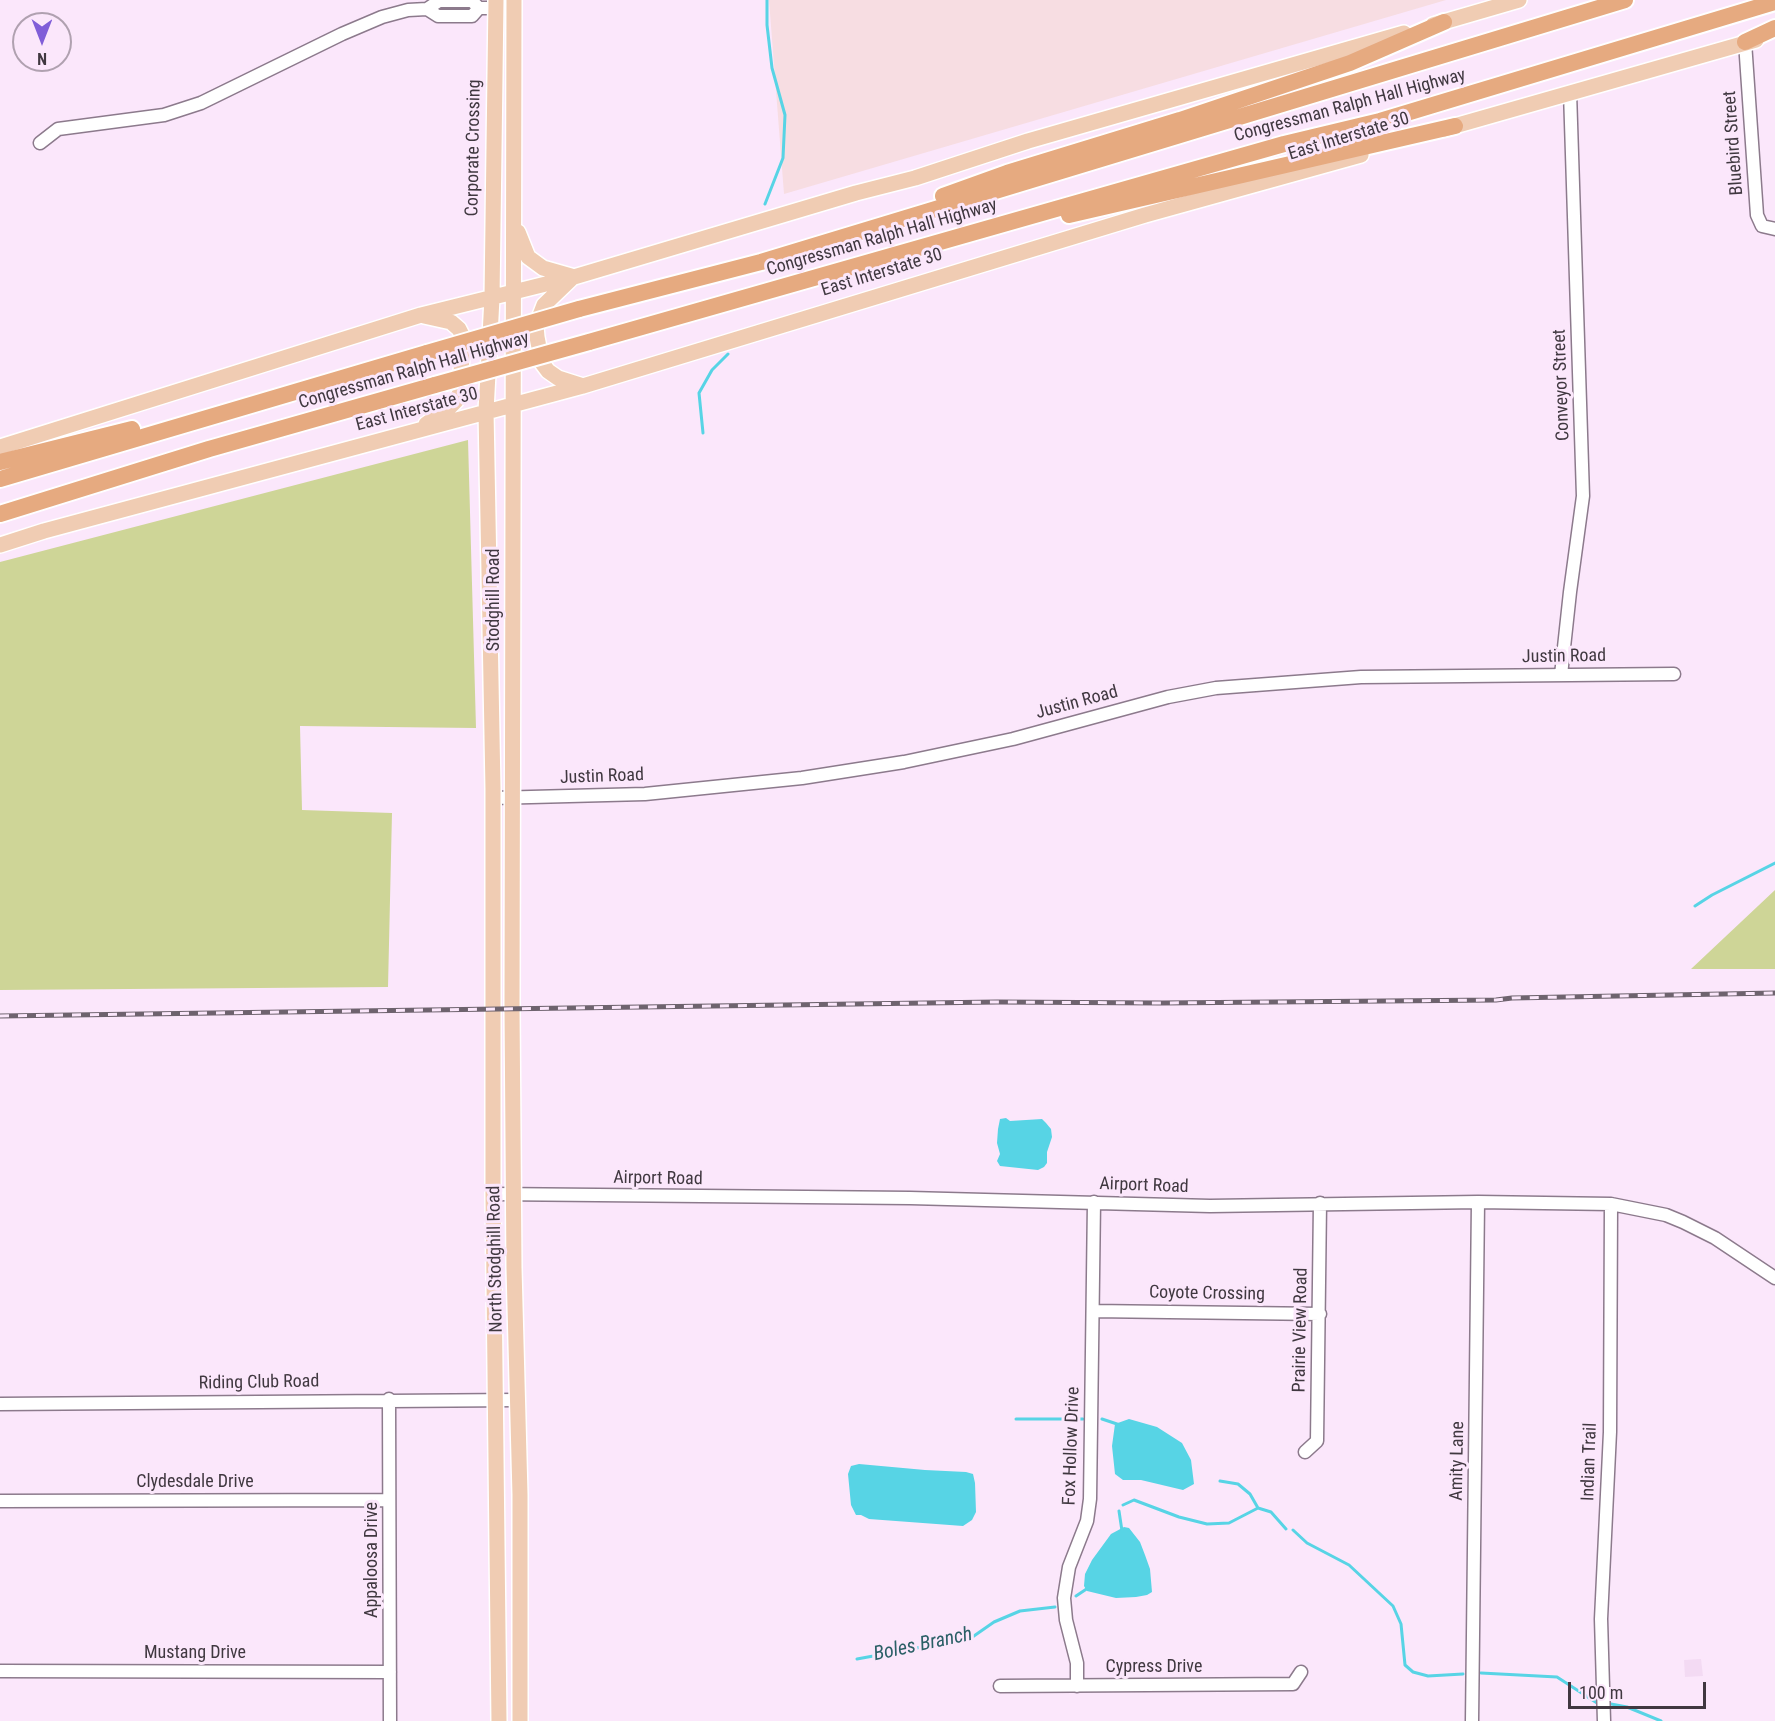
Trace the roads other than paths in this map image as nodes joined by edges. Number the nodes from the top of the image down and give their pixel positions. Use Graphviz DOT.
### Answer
graph roads {
  1 [pos="514,0"];
  2 [pos="1519,0"];
  3 [pos="1625,0"];
  4 [pos="1775,2"];
  5 [pos="496,4"];
  6 [pos="1444,22"];
  7 [pos="1775,28"];
  8 [pos="1775,35"];
  9 [pos="1745,42"];
  10 [pos="1570,92"];
  11 [pos="1455,126"];
  12 [pos="40,143"];
  13 [pos="514,222"];
  14 [pos="1775,229"];
  15 [pos="860,232"];
  16 [pos="574,277"];
  17 [pos="812,279"];
  18 [pos="514,291"];
  19 [pos="492,297"];
  20 [pos="421,315"];
  21 [pos="583,386"];
  22 [pos="514,404"];
  23 [pos="245,407"];
  24 [pos="486,411"];
  25 [pos="416,431"];
  26 [pos="0,447"];
  27 [pos="209,449"];
  28 [pos="0,462"];
  29 [pos="0,479"];
  30 [pos="0,514"];
  31 [pos="0,526"];
  32 [pos="0,545"];
  33 [pos="1674,674"];
  34 [pos="1561,675"];
  35 [pos="513,797"];
  36 [pos="493,798"];
  37 [pos="493,1194"];
  38 [pos="514,1195"];
  39 [pos="1094,1202"];
  40 [pos="1478,1202"];
  41 [pos="1320,1203"];
  42 [pos="1611,1204"];
  43 [pos="1775,1278"];
  44 [pos="1093,1311"];
  45 [pos="1320,1314"];
  46 [pos="389,1399"];
  47 [pos="497,1399"];
  48 [pos="518,1400"];
  49 [pos="0,1404"];
  50 [pos="1305,1452"];
  51 [pos="389,1500"];
  52 [pos="0,1501"];
  53 [pos="0,1671"];
  54 [pos="390,1672"];
  55 [pos="1301,1672"];
  56 [pos="1000,1686"];
  57 [pos="1077,1686"];
  58 [pos="390,1721"];
  59 [pos="499,1721"];
  60 [pos="520,1721"];
  61 [pos="1472,1721"];
  62 [pos="1604,1721"];
  1 -- 13 [label="main road"];
  2 -- 6 [label="main road"];
  3 -- 15 [label="highway, Congressman Ralph Hall Highway"];
  4 -- 17 [label="highway, Congressman Ralph Hall Highway"];
  5 -- 12 [label="street"];
  5 -- 19 [label="main road, Corporate Crossing"];
  6 -- 15 [label="highway"];
  6 -- 16 [label="main road"];
  7 -- 9 [label="highway"];
  8 -- 9 [label="main road, East Interstate 30"];
  9 -- 10 [label="main road, East Interstate 30"];
  9 -- 14 [label="street, Bluebird Street"];
  10 -- 11 [label="main road, East Interstate 30"];
  10 -- 34 [label="street, Conveyor Street"];
  11 -- 17 [label="highway"];
  11 -- 21 [label="main road, East Interstate 30"];
  13 -- 16 [label="main road"];
  13 -- 18 [label="main road"];
  15 -- 23 [label="highway, Congressman Ralph Hall Highway, bridge"];
  16 -- 18 [label="main road"];
  16 -- 21 [label="main road"];
  17 -- 27 [label="highway, Congressman Ralph Hall Highway, bridge"];
  18 -- 19 [label="main road"];
  18 -- 22 [label="main road, Stodghill Road"];
  19 -- 20 [label="main road"];
  19 -- 24 [label="main road, Corporate Crossing"];
  20 -- 25 [label="main road"];
  20 -- 26 [label="main road"];
  21 -- 22 [label="main road, East Interstate 30"];
  22 -- 24 [label="main road, East Interstate 30"];
  22 -- 35 [label="main road, Stodghill Road"];
  23 -- 28 [label="highway"];
  23 -- 29 [label="highway, Congressman Ralph Hall Highway"];
  24 -- 25 [label="main road, East Interstate 30"];
  24 -- 36 [label="main road, Stodghill Road"];
  25 -- 32 [label="main road, East Interstate 30"];
  27 -- 30 [label="highway, Congressman Ralph Hall Highway"];
  27 -- 31 [label="highway"];
  33 -- 34 [label="street, Justin Road"];
  34 -- 35 [label="street, Justin Road"];
  35 -- 36 [label="street, Justin Road"];
  35 -- 38 [label="main road, North Stodghill Road"];
  36 -- 37 [label="main road, North Stodghill Road"];
  37 -- 38 [label="street, Airport Road"];
  37 -- 47 [label="main road, North Stodghill Road"];
  38 -- 39 [label="street, Airport Road"];
  38 -- 48 [label="main road, North Stodghill Road"];
  39 -- 41 [label="street, Airport Road"];
  39 -- 44 [label="street, Fox Hollow Drive"];
  40 -- 41 [label="street, Airport Road"];
  40 -- 42 [label="street, Airport Road"];
  40 -- 61 [label="street, Amity Lane"];
  41 -- 45 [label="street, Prairie View Road"];
  42 -- 43 [label="street, Airport Road"];
  42 -- 62 [label="street, Indian Trail"];
  44 -- 45 [label="street, Coyote Crossing"];
  44 -- 57 [label="street, Fox Hollow Drive"];
  45 -- 50 [label="street, Prairie View Road"];
  46 -- 47 [label="street, Riding Club Road"];
  46 -- 49 [label="street, Riding Club Road"];
  46 -- 51 [label="street, Appaloosa Drive"];
  47 -- 48 [label="street, Riding Club Road"];
  47 -- 59 [label="main road, North Stodghill Road"];
  48 -- 60 [label="main road, North Stodghill Road"];
  51 -- 52 [label="street, Clydesdale Drive"];
  51 -- 54 [label="street, Appaloosa Drive"];
  53 -- 54 [label="street, Mustang Drive"];
  54 -- 58 [label="street, Appaloosa Drive"];
  55 -- 57 [label="street, Cypress Drive"];
  56 -- 57 [label="street, Cypress Drive"];
}
